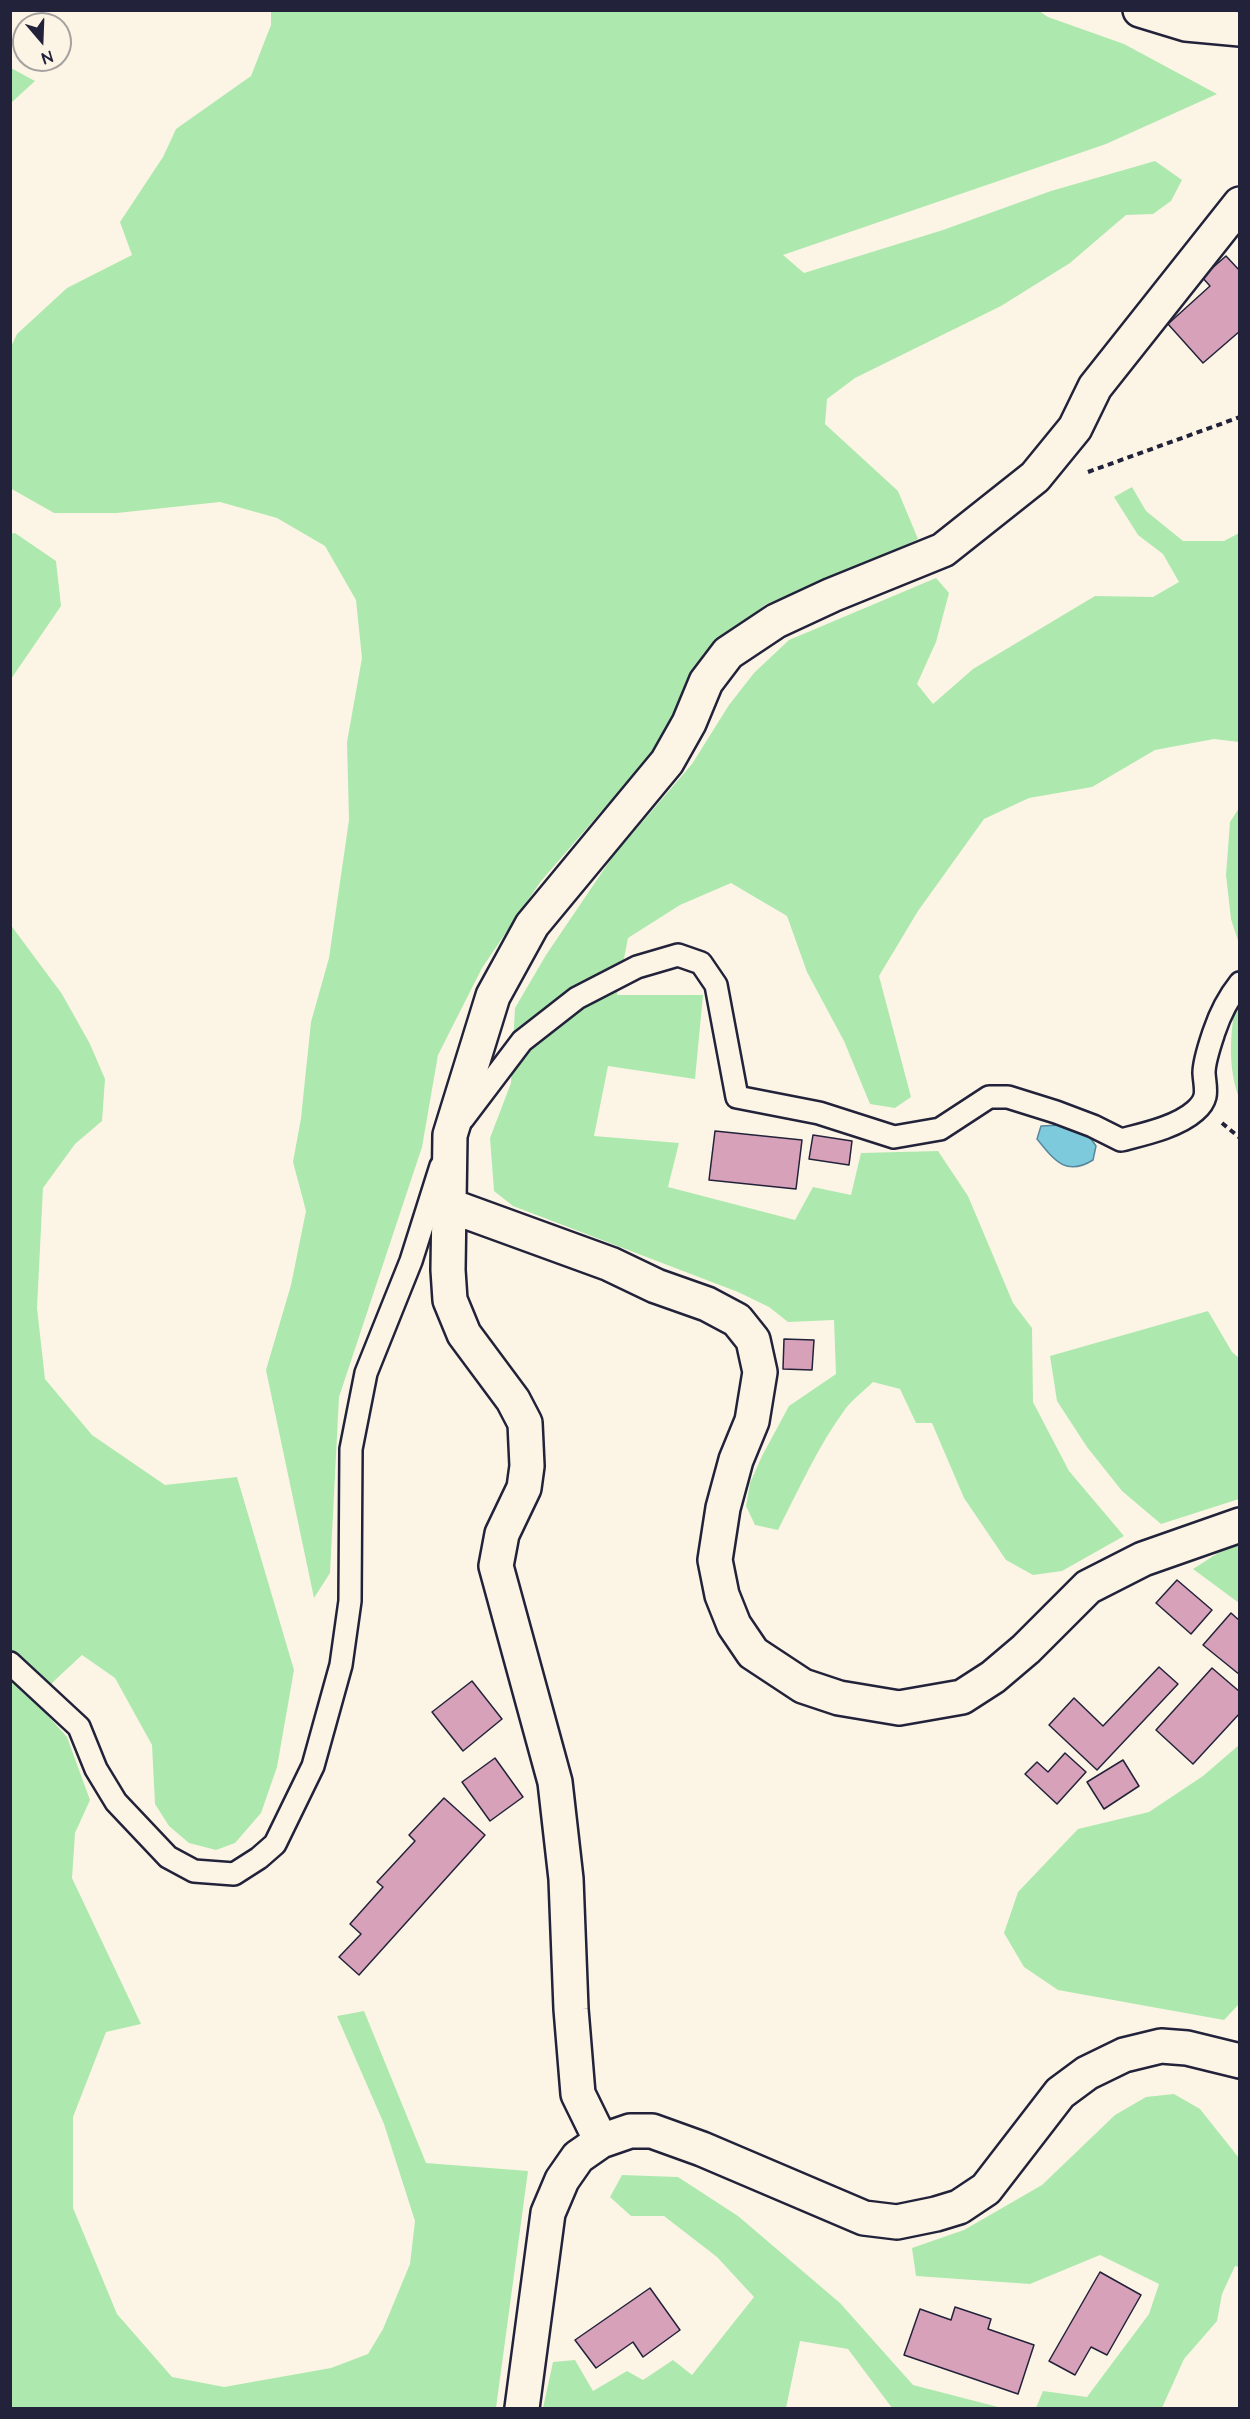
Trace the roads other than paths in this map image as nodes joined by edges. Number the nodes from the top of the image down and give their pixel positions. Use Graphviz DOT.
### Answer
graph roads {
  1 [pos="1140,10"];
  2 [pos="1239,28"];
  3 [pos="1239,204"];
  4 [pos="1239,983"];
  5 [pos="450,1136"];
  6 [pos="448,1204"];
  7 [pos="1239,1525"];
  8 [pos="10,1663"];
  9 [pos="1239,2061"];
  10 [pos="601,2142"];
  11 [pos="522,2409"];
  1 -- 2 [label="street"];
  3 -- 5 [label="street"];
  4 -- 5 [label="lane"];
  5 -- 6 [label="street"];
  5 -- 8 [label="lane"];
  6 -- 7 [label="street"];
  6 -- 10 [label="street"];
  9 -- 10 [label="street"];
  10 -- 11 [label="street"];
}
